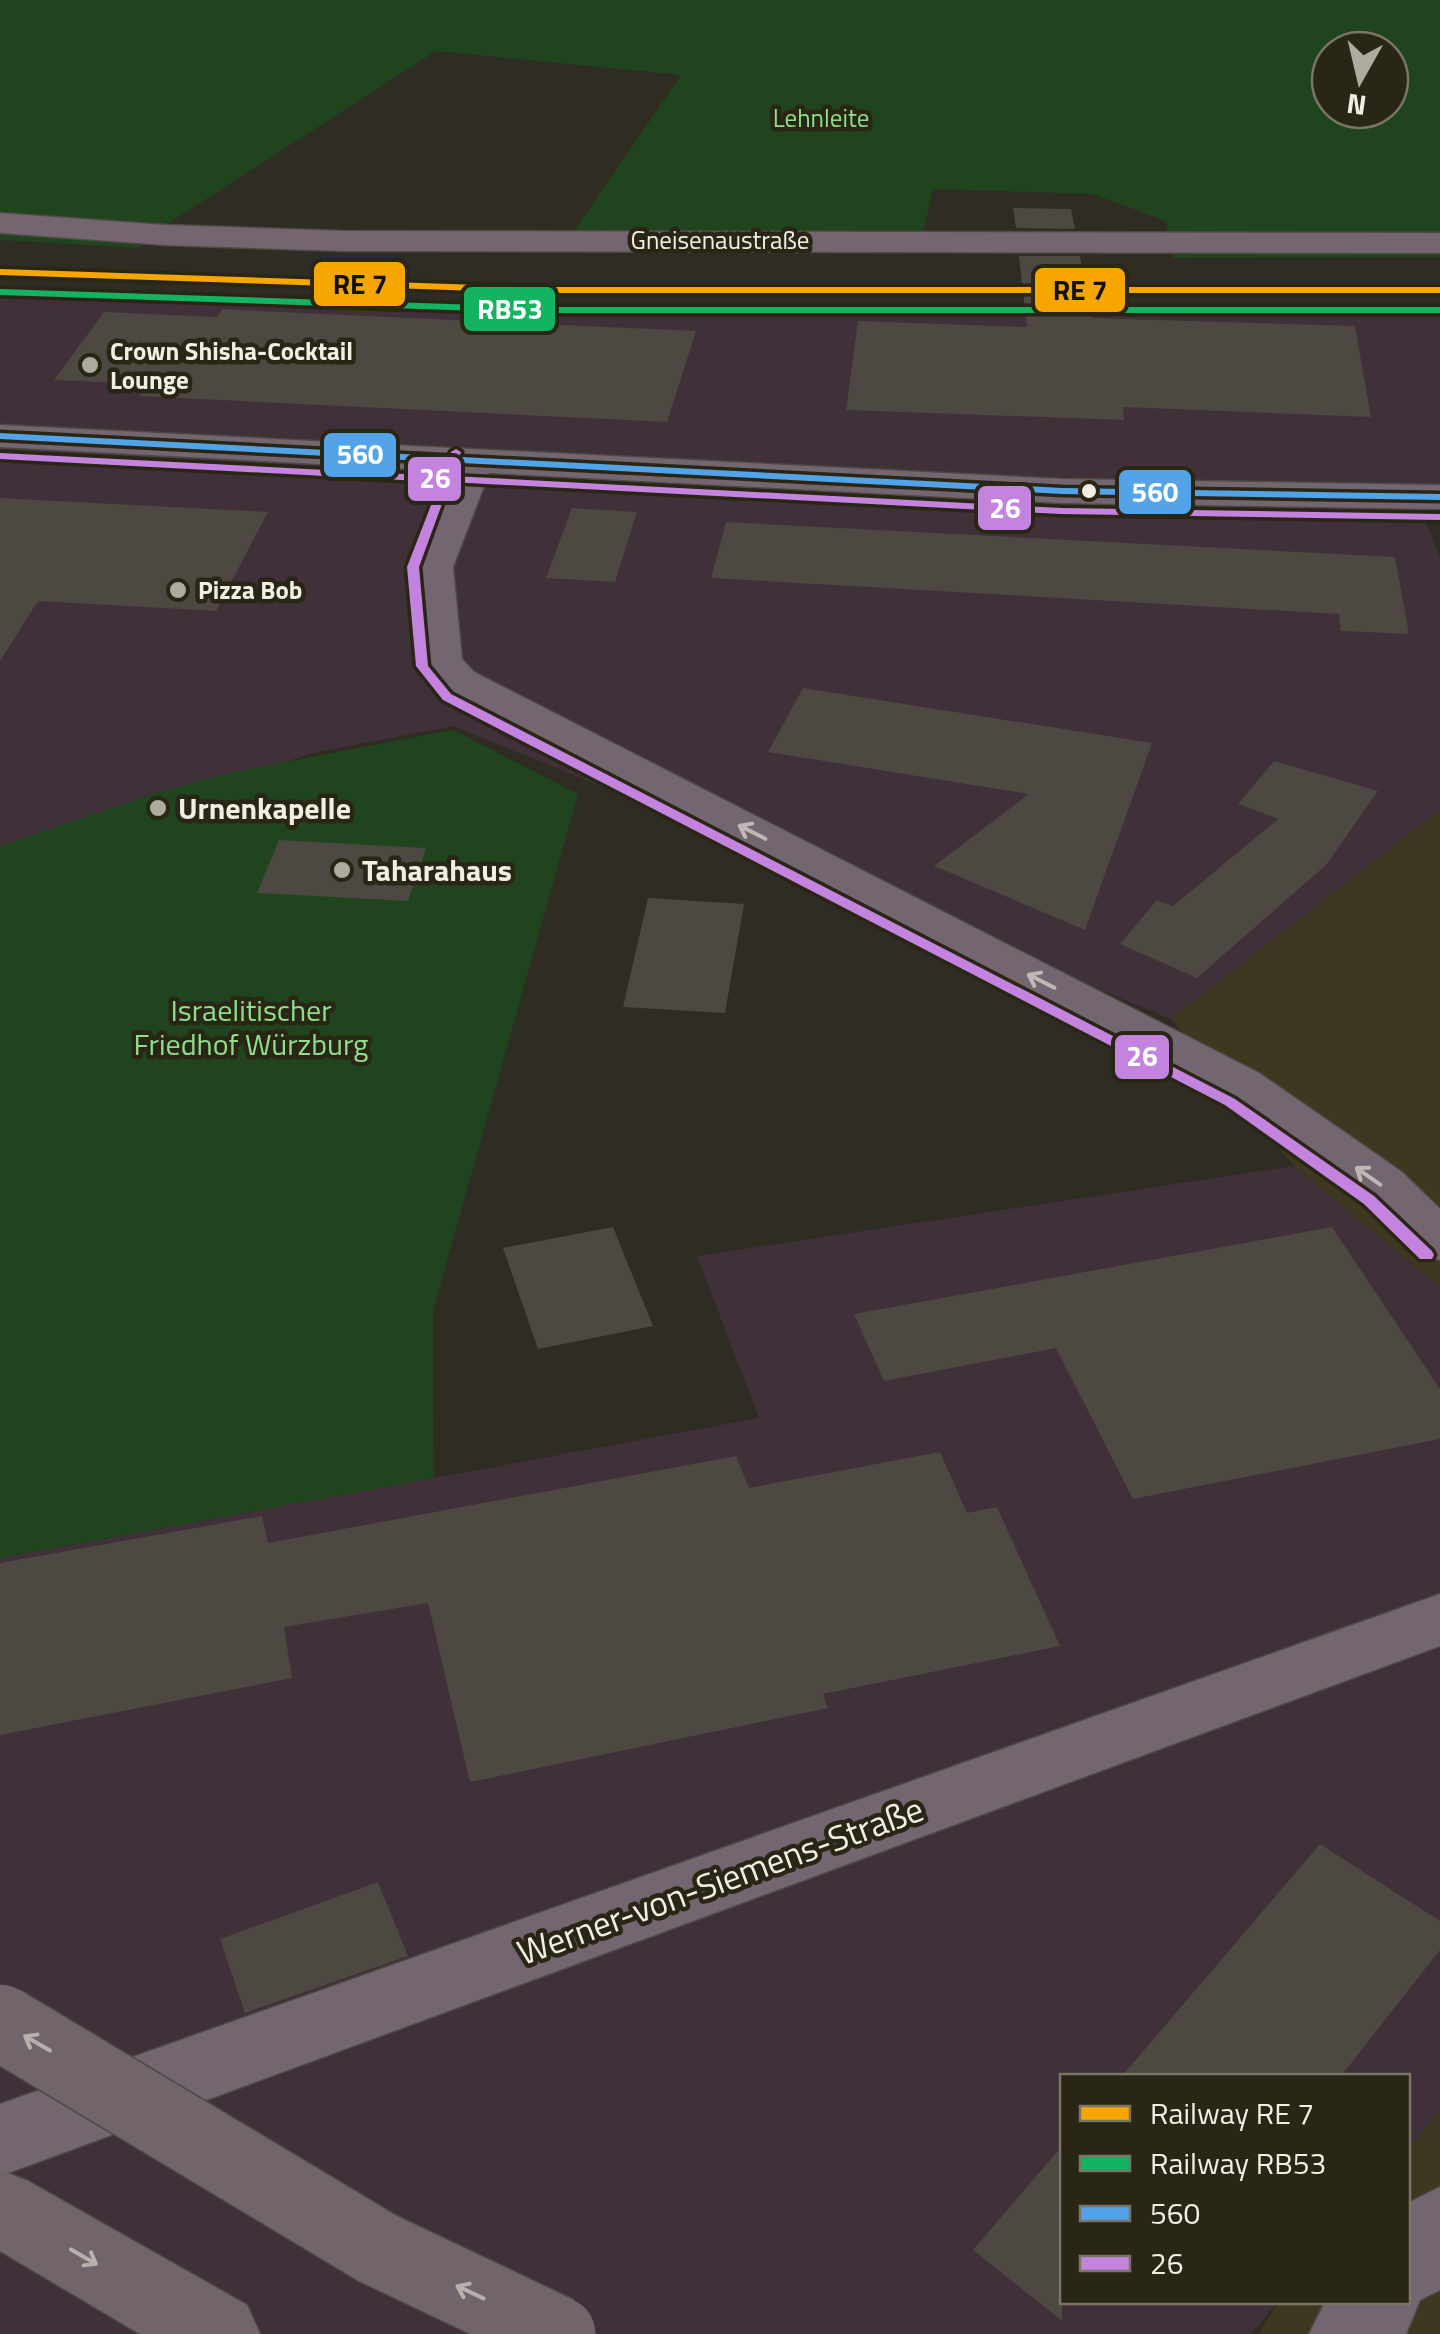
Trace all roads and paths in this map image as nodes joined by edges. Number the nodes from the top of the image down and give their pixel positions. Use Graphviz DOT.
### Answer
graph roads {
  1 [pos="0,223"];
  2 [pos="1440,243"];
  3 [pos="0,436"];
  4 [pos="475,459"];
  5 [pos="1440,497"];
  6 [pos="1440,1242"];
  7 [pos="1440,1619"];
  8 [pos="0,2022"];
  9 [pos="0,2140"];
  10 [pos="0,2208"];
  11 [pos="1440,2225"];
  12 [pos="1410,2263"];
  13 [pos="1378,2304"];
  14 [pos="218,2334"];
  15 [pos="558,2334"];
  16 [pos="1351,2334"];
  1 -- 2 [label="street, Gneisenaustraße"];
  3 -- 4 [label="street"];
  4 -- 5 [label="street"];
  6 -- 4 [label="street, one-way"];
  7 -- 9 [label="street, Werner-von-Siemens-Straße"];
  15 -- 8 [label="highway, one-way, bridge"];
  10 -- 14 [label="highway, one-way"];
  11 -- 12 [label="street"];
  13 -- 16 [label="street"];
}
